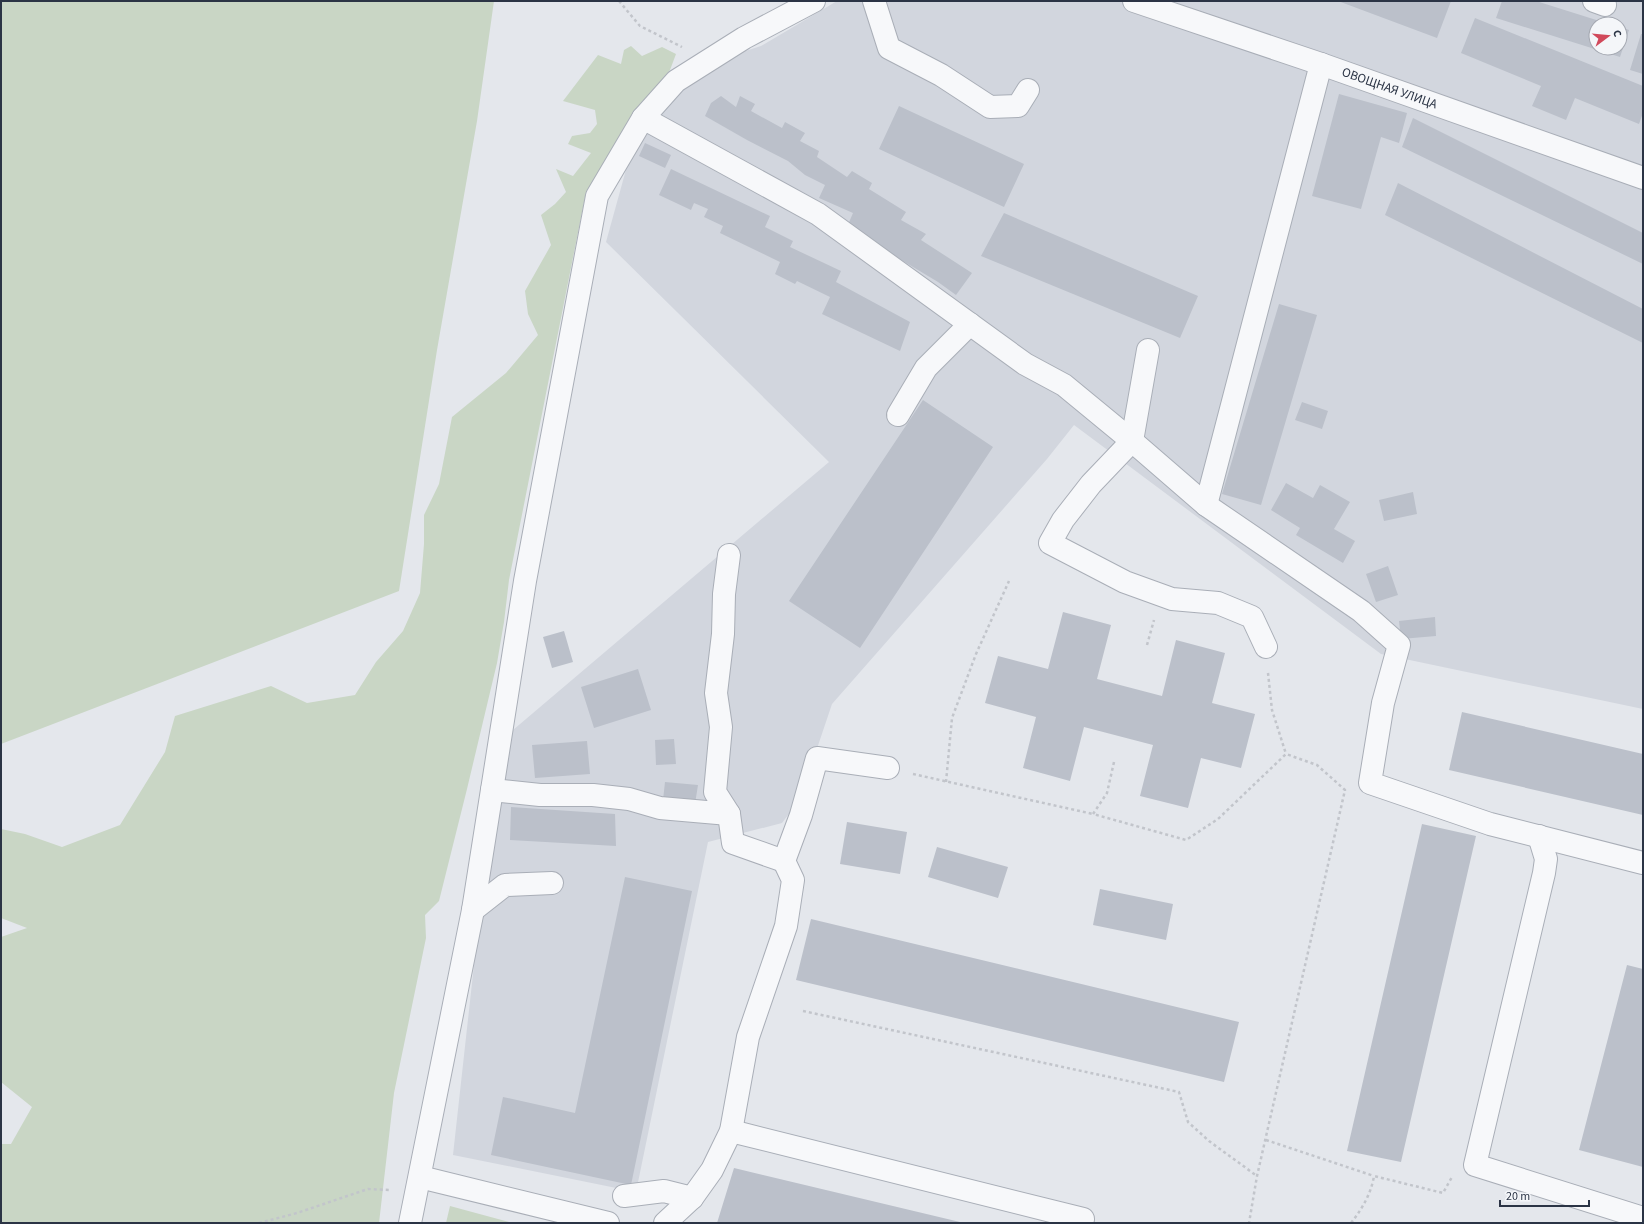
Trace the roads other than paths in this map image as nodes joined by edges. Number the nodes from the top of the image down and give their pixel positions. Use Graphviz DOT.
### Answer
graph roads {
  1 [pos="814,1"];
  2 [pos="874,1"];
  3 [pos="1134,1"];
  4 [pos="1321,64"];
  5 [pos="1028,90"];
  6 [pos="643,118"];
  7 [pos="1643,178"];
  8 [pos="970,324"];
  9 [pos="1148,350"];
  10 [pos="898,415"];
  11 [pos="1132,441"];
  12 [pos="1206,505"];
  13 [pos="729,555"];
  14 [pos="1266,647"];
  15 [pos="888,768"];
  16 [pos="492,790"];
  17 [pos="729,814"];
  18 [pos="1540,836"];
  19 [pos="784,861"];
  20 [pos="1643,863"];
  21 [pos="552,884"];
  22 [pos="473,910"];
  23 [pos="731,1131"];
  24 [pos="418,1184"];
  25 [pos="624,1196"];
  26 [pos="692,1198"];
  27 [pos="1643,1218"];
  28 [pos="1083,1219"];
  29 [pos="410,1223"];
  30 [pos="608,1223"];
  31 [pos="665,1223"];
  1 -- 6 [label="street"];
  2 -- 5 [label="street"];
  3 -- 4 [label="street, ОВОЩНАЯ УЛИЦА"];
  4 -- 7 [label="street, ОВОЩНАЯ УЛИЦА"];
  4 -- 12 [label="street"];
  6 -- 8 [label="street"];
  6 -- 16 [label="street"];
  8 -- 10 [label="street"];
  8 -- 11 [label="street"];
  9 -- 11 [label="street"];
  11 -- 12 [label="street"];
  11 -- 14 [label="street"];
  12 -- 18 [label="street"];
  13 -- 17 [label="street"];
  15 -- 19 [label="street"];
  16 -- 17 [label="street"];
  16 -- 22 [label="street"];
  17 -- 19 [label="street"];
  18 -- 20 [label="street"];
  18 -- 27 [label="street"];
  19 -- 23 [label="street"];
  21 -- 22 [label="street"];
  22 -- 24 [label="street"];
  23 -- 26 [label="street"];
  23 -- 28 [label="street"];
  24 -- 29 [label="street"];
  24 -- 30 [label="street"];
  25 -- 26 [label="street"];
  26 -- 31 [label="street"];
}
